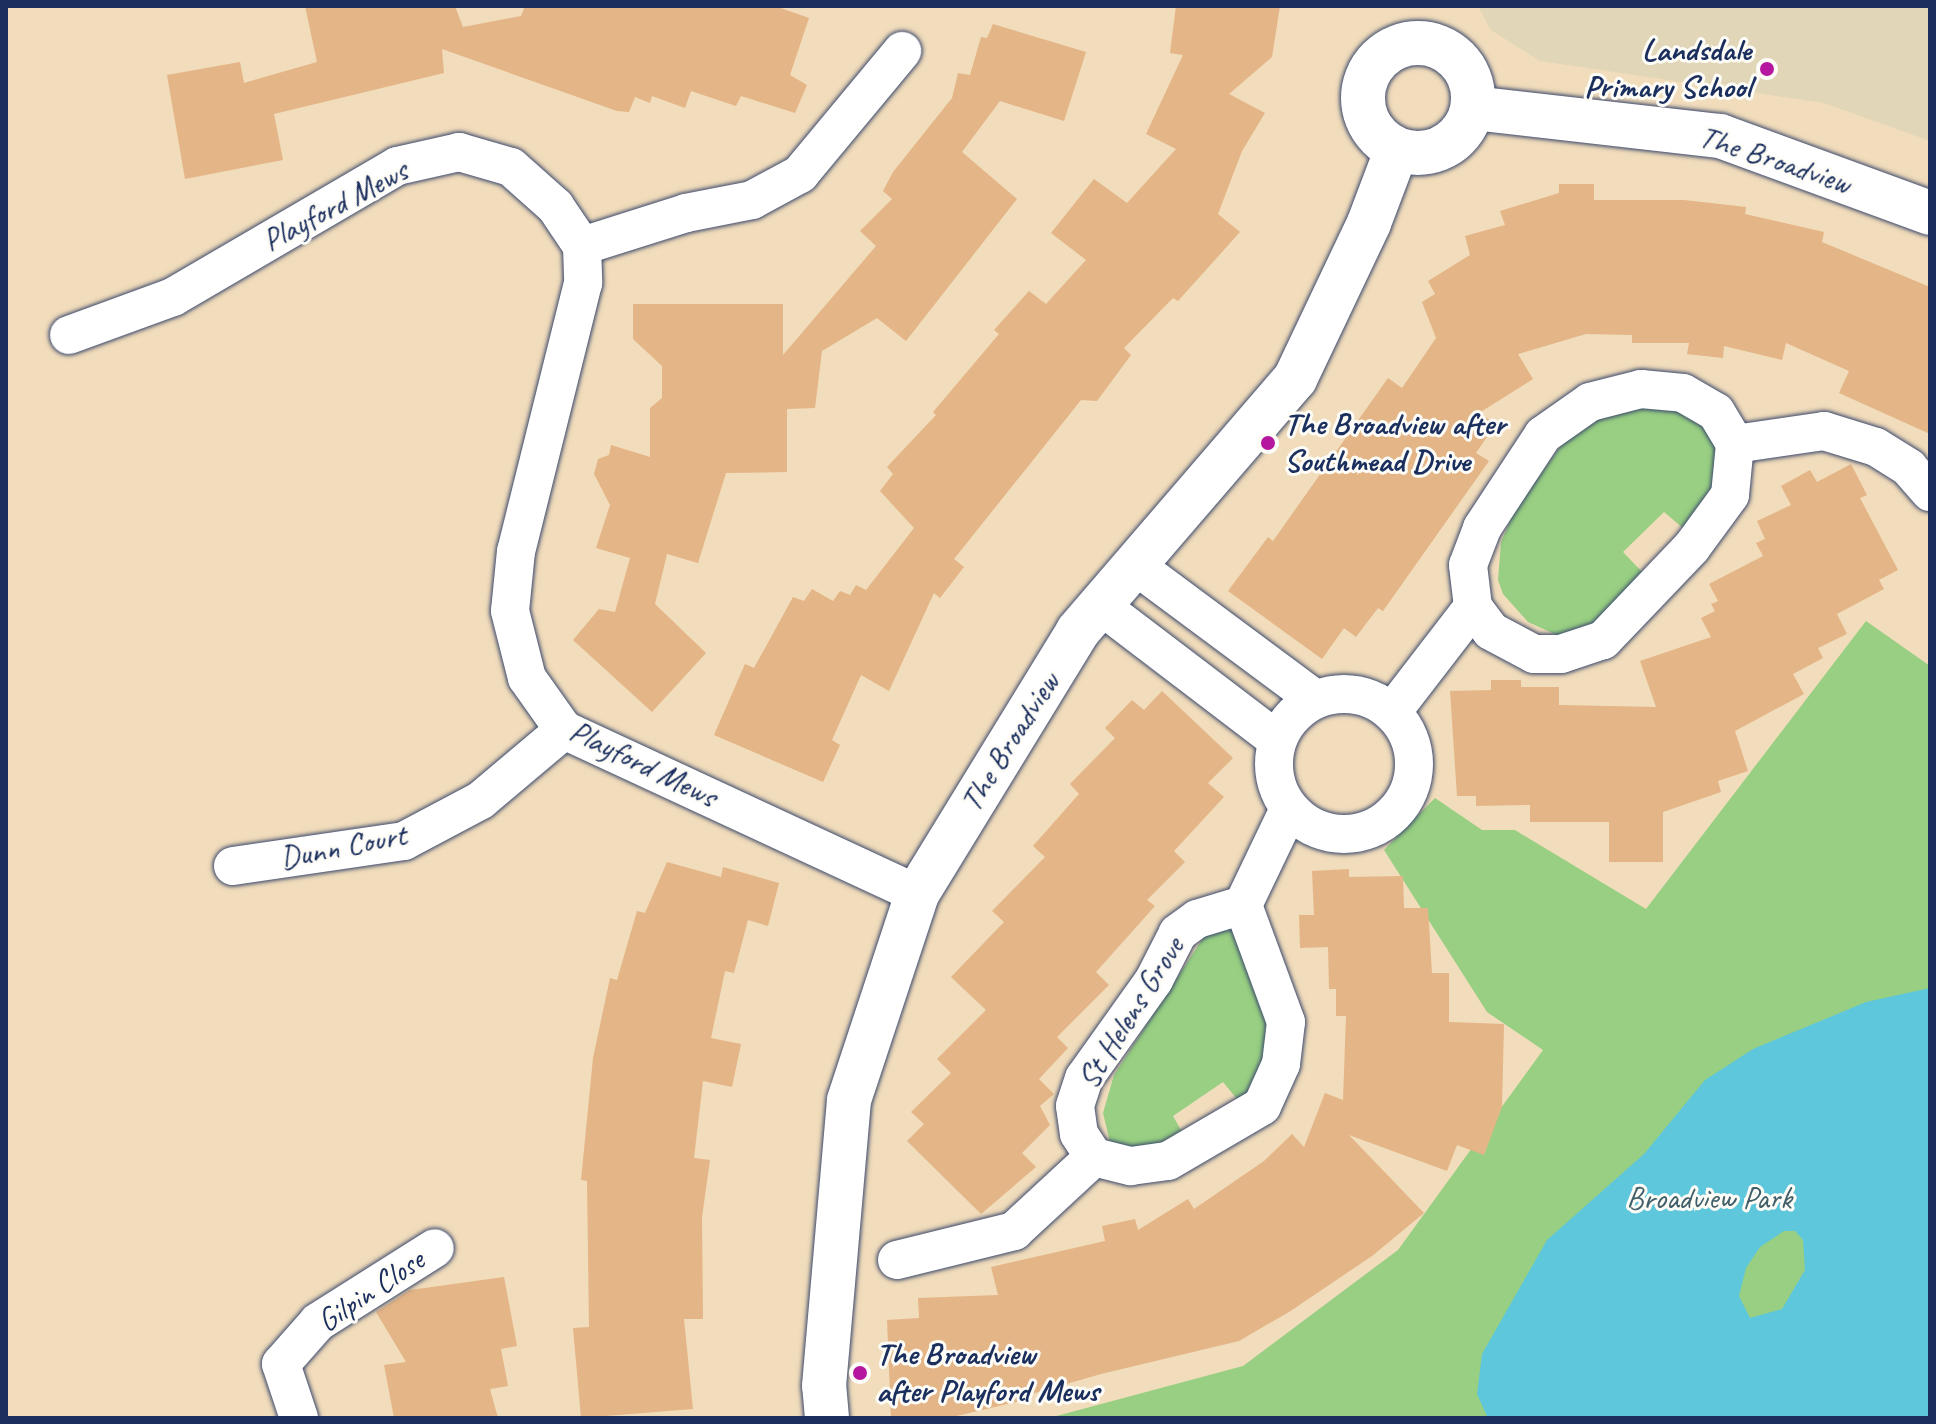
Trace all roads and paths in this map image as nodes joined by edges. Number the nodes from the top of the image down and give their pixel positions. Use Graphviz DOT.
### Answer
graph roads {
  1 [pos="1415,25"];
  2 [pos="902,51"];
  3 [pos="1473,108"];
  4 [pos="1397,149"];
  5 [pos="1930,213"];
  6 [pos="582,246"];
  7 [pos="69,335"];
  8 [pos="1735,444"];
  9 [pos="1930,492"];
  10 [pos="1136,566"];
  11 [pos="1101,606"];
  12 [pos="1473,607"];
  13 [pos="1315,699"];
  14 [pos="1392,712"];
  15 [pos="564,730"];
  16 [pos="1277,740"];
  17 [pos="1289,809"];
  18 [pos="233,866"];
  19 [pos="917,894"];
  20 [pos="1243,905"];
  21 [pos="1094,1157"];
  22 [pos="435,1248"];
  23 [pos="897,1260"];
  24 [pos="299,1418"];
  25 [pos="827,1418"];
  1 -- 3 [label="street"];
  1 -- 4 [label="street"];
  2 -- 6 [label="street"];
  3 -- 4 [label="street"];
  3 -- 5 [label="street, The Broadview"];
  4 -- 10 [label="street, The Broadview"];
  6 -- 7 [label="street, Playford Mews"];
  6 -- 15 [label="street, Playford Mews"];
  8 -- 9 [label="street"];
  8 -- 12 [label="street"];
  8 -- 12 [label="street"];
  10 -- 11 [label="street, The Broadview"];
  10 -- 13 [label="street"];
  11 -- 16 [label="street"];
  11 -- 19 [label="street, The Broadview"];
  12 -- 14 [label="street"];
  13 -- 14 [label="street"];
  13 -- 16 [label="street"];
  14 -- 17 [label="street"];
  15 -- 18 [label="street, Dunn Court"];
  15 -- 19 [label="street, Playford Mews"];
  16 -- 17 [label="street"];
  17 -- 20 [label="street"];
  19 -- 25 [label="street, The Broadview"];
  20 -- 21 [label="street, St Helens Grove"];
  20 -- 21 [label="street"];
  21 -- 23 [label="street"];
  22 -- 24 [label="street, Gilpin Close"];
}
